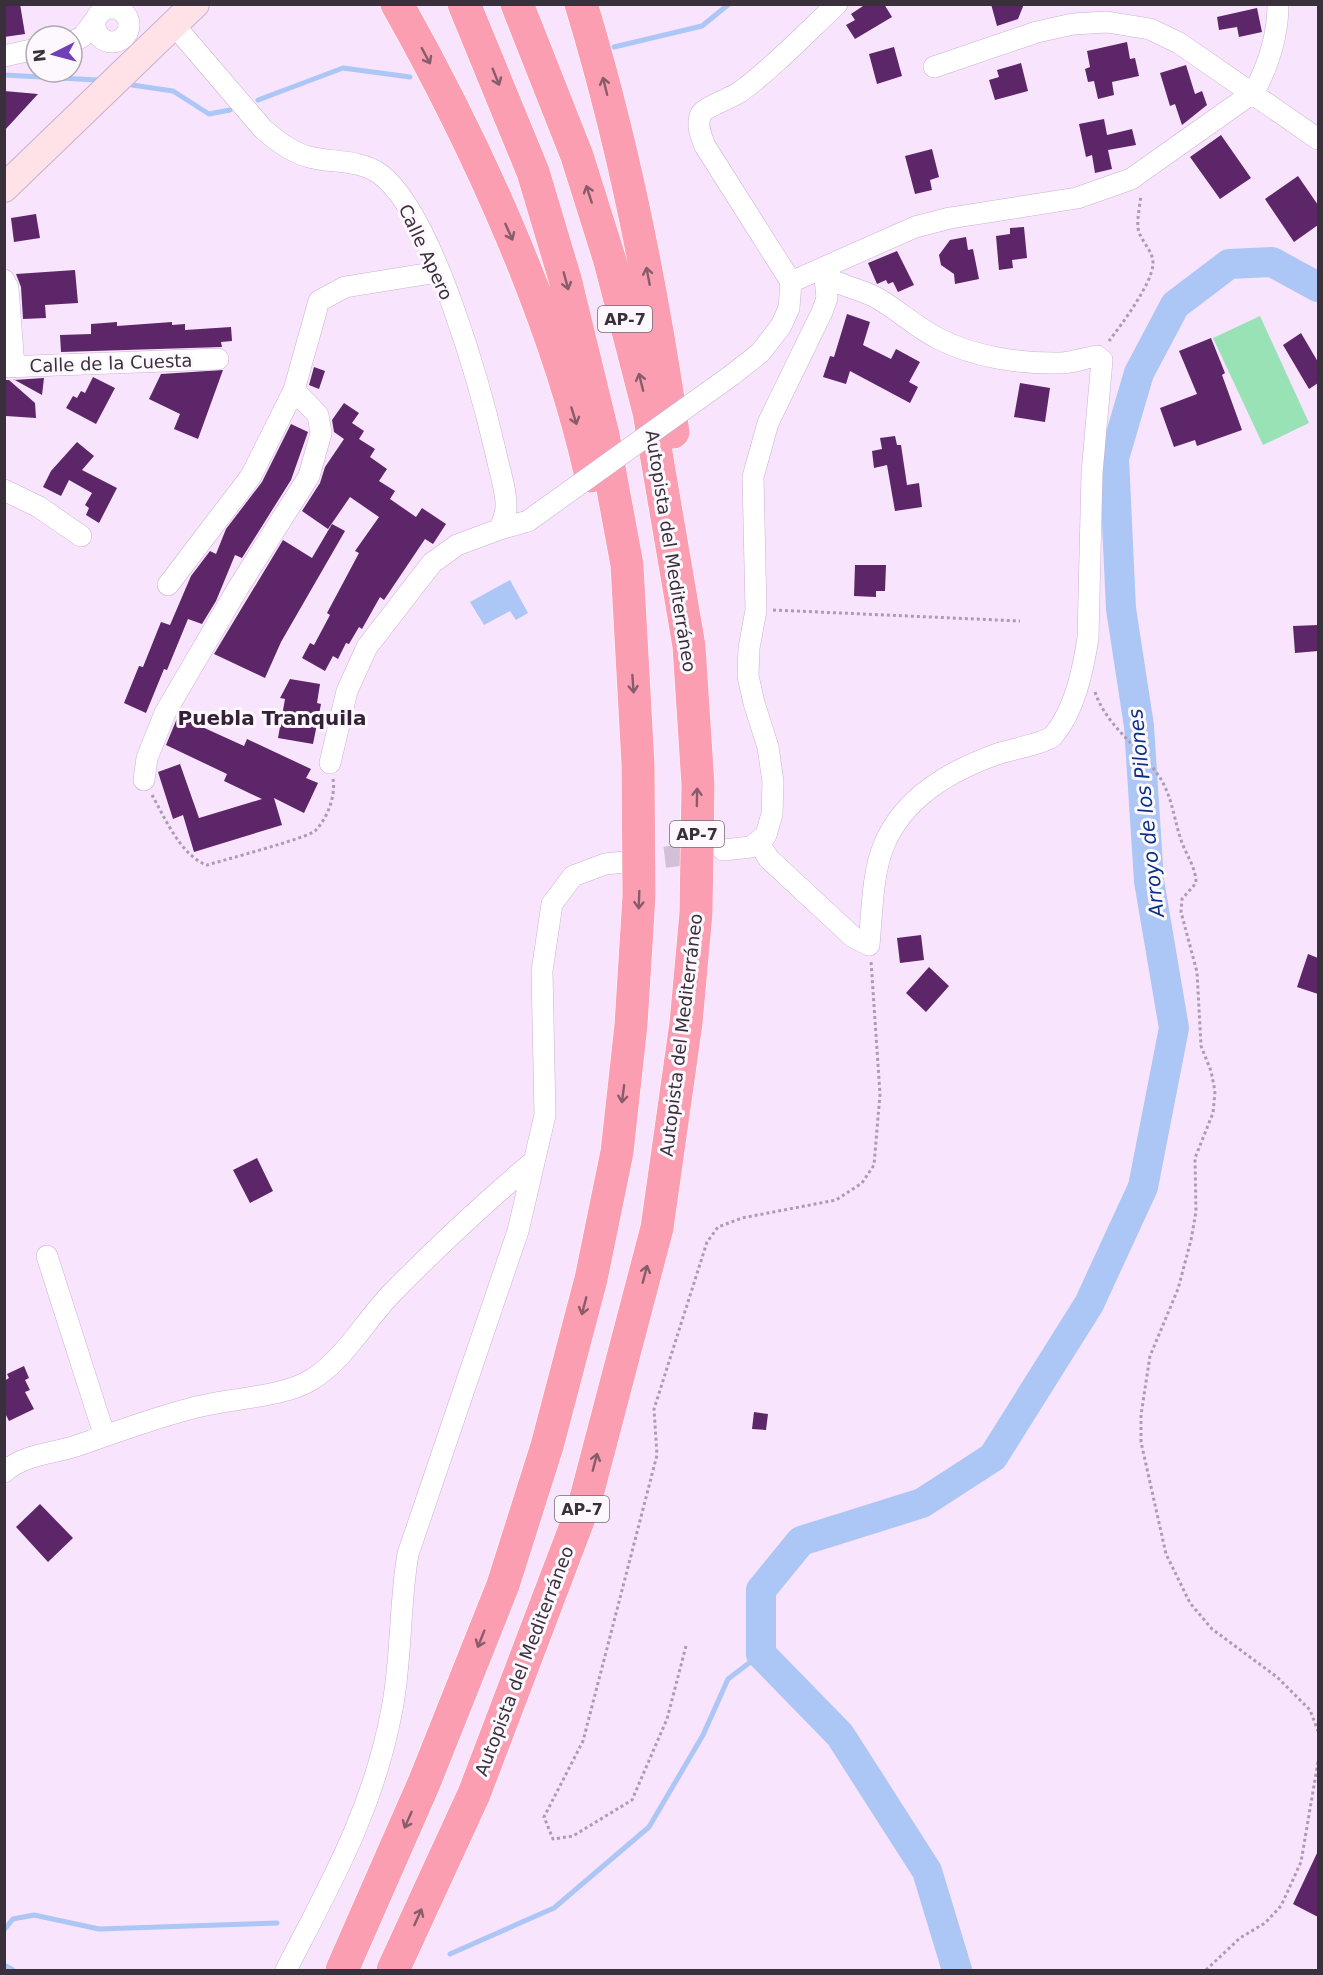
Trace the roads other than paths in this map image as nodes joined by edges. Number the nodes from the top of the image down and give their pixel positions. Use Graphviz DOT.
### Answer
graph roads {
  1 [pos="195,4"];
  2 [pos="397,4"];
  3 [pos="464,4"];
  4 [pos="517,4"];
  5 [pos="581,4"];
  6 [pos="837,4"];
  7 [pos="1278,4"];
  8 [pos="115,14"];
  9 [pos="169,29"];
  10 [pos="84,35"];
  11 [pos="84,41"];
  12 [pos="24,52"];
  13 [pos="4,56"];
  14 [pos="934,67"];
  15 [pos="1254,92"];
  16 [pos="1318,139"];
  17 [pos="4,188"];
  18 [pos="438,272"];
  19 [pos="822,274"];
  20 [pos="4,280"];
  21 [pos="791,282"];
  22 [pos="218,359"];
  23 [pos="9,367"];
  24 [pos="294,390"];
  25 [pos="4,490"];
  26 [pos="500,529"];
  27 [pos="81,536"];
  28 [pos="168,585"];
  29 [pos="630,626"];
  30 [pos="689,646"];
  31 [pos="330,763"];
  32 [pos="144,780"];
  33 [pos="758,842"];
  34 [pos="723,850"];
  35 [pos="634,861"];
  36 [pos="534,1161"];
  37 [pos="47,1256"];
  38 [pos="104,1434"];
  39 [pos="4,1472"];
  40 [pos="286,1971"];
  41 [pos="342,1971"];
  42 [pos="393,1971"];
  1 -- 9 [label="main road"];
  2 -- 29 [label="highway, one-way"];
  3 -- 29 [label="highway, AP-7, one-way"];
  30 -- 4 [label="highway, Autopista del Mediterráneo / AP-7, one-way"];
  30 -- 5 [label="highway, one-way"];
  6 -- 21 [label="street"];
  7 -- 15 [label="street"];
  8 -- 9 [label="street"];
  8 -- 10 [label="street"];
  8 -- 11 [label="street"];
  9 -- 17 [label="main road"];
  9 -- 18 [label="street, Calle Apero"];
  12 -- 13 [label="street"];
  14 -- 15 [label="street"];
  15 -- 16 [label="street"];
  15 -- 19 [label="street"];
  18 -- 24 [label="street"];
  18 -- 26 [label="street, Calle Apero"];
  19 -- 21 [label="street"];
  19 -- 33 [label="street"];
  19 -- 33 [label="street"];
  20 -- 23 [label="street"];
  21 -- 26 [label="street, bridge"];
  22 -- 23 [label="street, Calle de la Cuesta"];
  24 -- 28 [label="street"];
  24 -- 32 [label="street"];
  25 -- 27 [label="street"];
  26 -- 31 [label="street"];
  29 -- 41 [label="highway, AP-7, one-way"];
  42 -- 30 [label="highway, Autopista del Mediterráneo / AP-7, one-way"];
  33 -- 34 [label="street"];
  35 -- 36 [label="street"];
  36 -- 38 [label="street"];
  36 -- 40 [label="street"];
  37 -- 38 [label="street"];
  38 -- 39 [label="street"];
}
